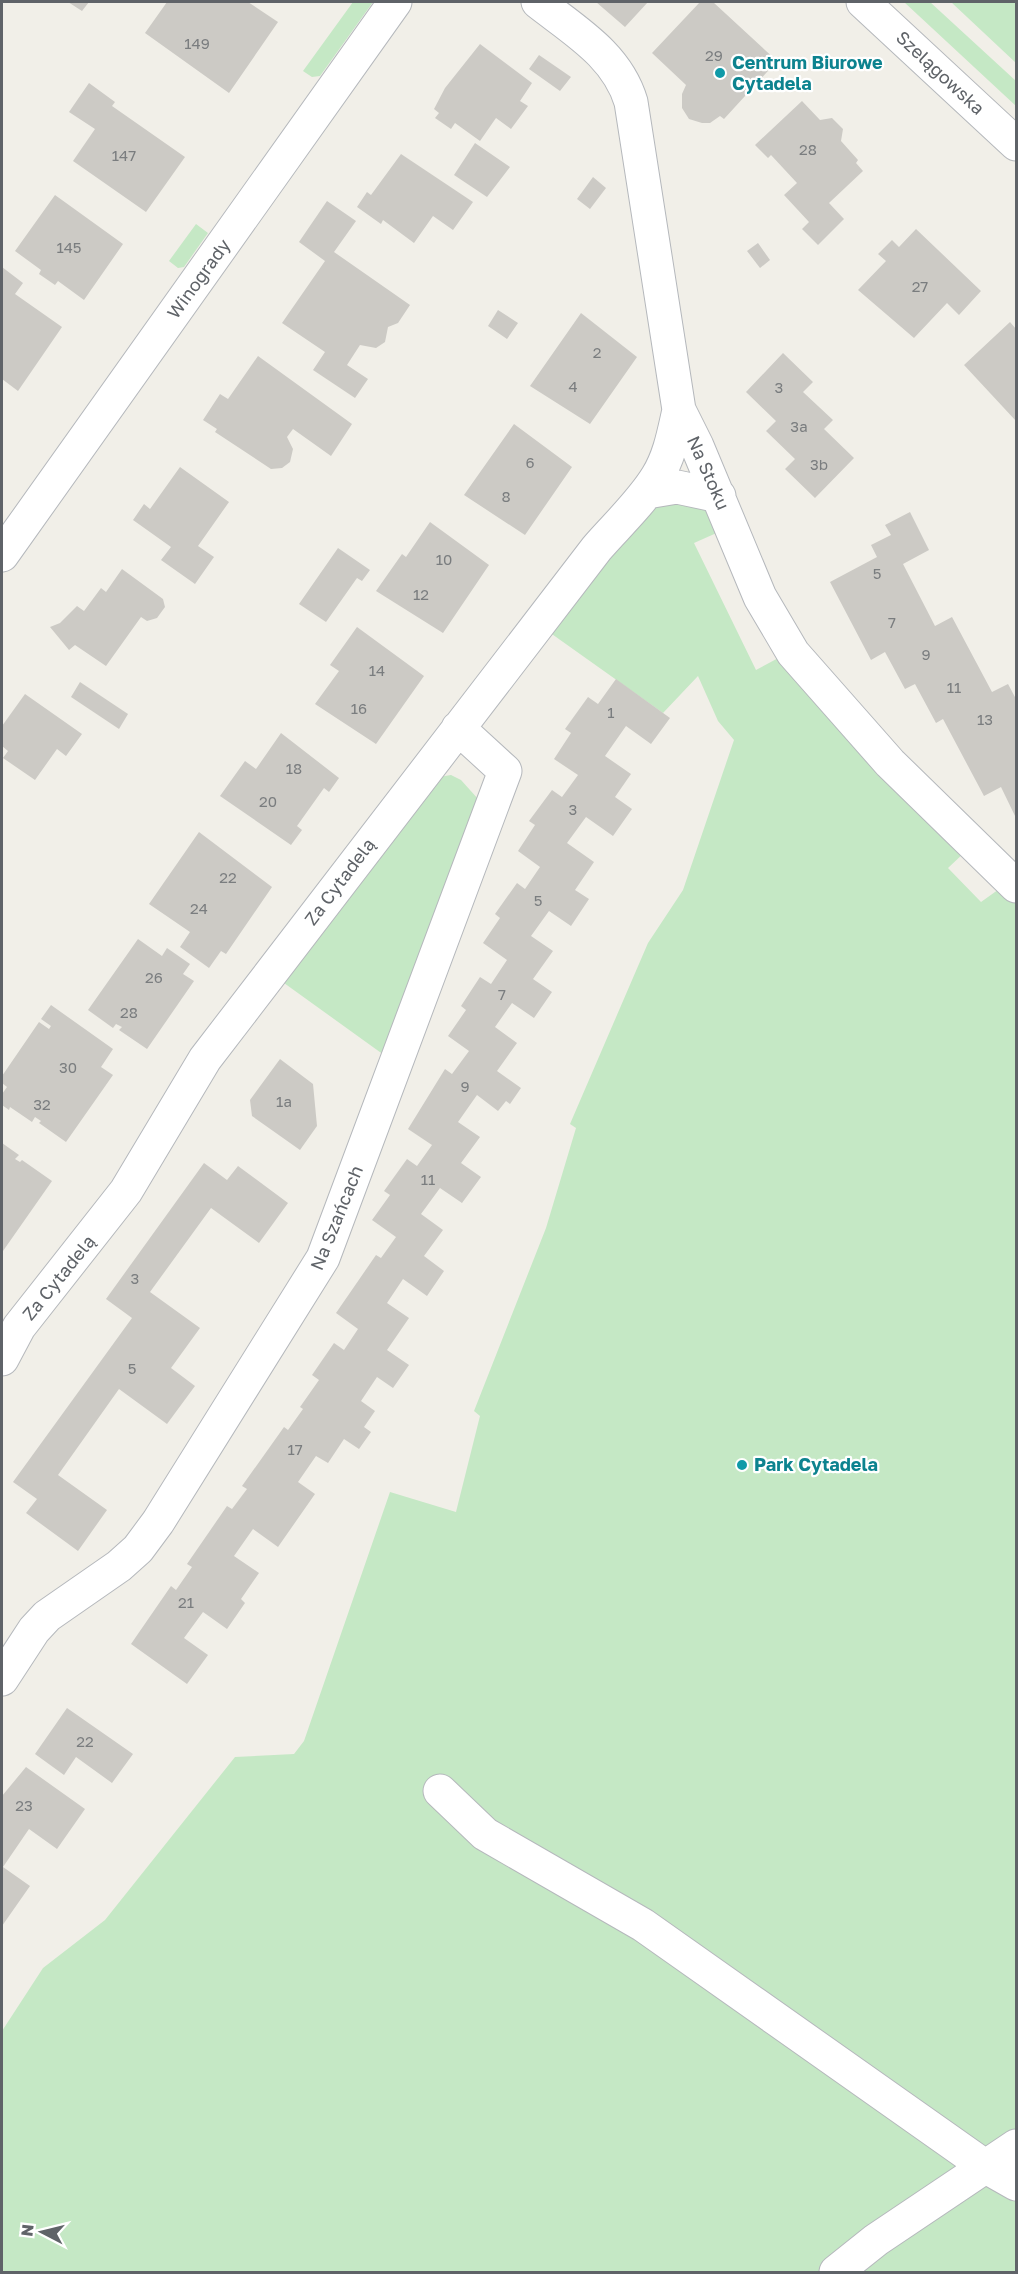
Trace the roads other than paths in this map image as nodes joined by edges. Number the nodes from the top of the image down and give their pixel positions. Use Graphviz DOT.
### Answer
graph roads {
  1 [pos="395,2"];
  2 [pos="538,2"];
  3 [pos="863,2"];
  4 [pos="1017,144"];
  5 [pos="679,410"];
  6 [pos="647,492"];
  7 [pos="719,496"];
  8 [pos="2,555"];
  9 [pos="458,728"];
  10 [pos="1017,886"];
  11 [pos="2,1359"];
  12 [pos="11,1640"];
  13 [pos="2,1679"];
  14 [pos="440,1791"];
  15 [pos="1017,2146"];
  16 [pos="986,2168"];
  17 [pos="1017,2184"];
  18 [pos="836,2272"];
  1 -- 8 [label="street, Winogrady"];
  2 -- 5 [label="street, Na Stoku"];
  3 -- 4 [label="street, Szelągowska"];
  5 -- 6 [label="street, Za Cytadelą"];
  5 -- 7 [label="street, Na Stoku"];
  6 -- 7 [label="street"];
  6 -- 9 [label="street, Za Cytadelą"];
  7 -- 10 [label="street, Na Stoku"];
  9 -- 11 [label="street, Za Cytadelą"];
  9 -- 12 [label="street, Na Szańcach"];
  12 -- 13 [label="street, Na Szańcach"];
  14 -- 16 [label="street"];
  15 -- 16 [label="street"];
  16 -- 17 [label="street"];
  16 -- 18 [label="street"];
}
